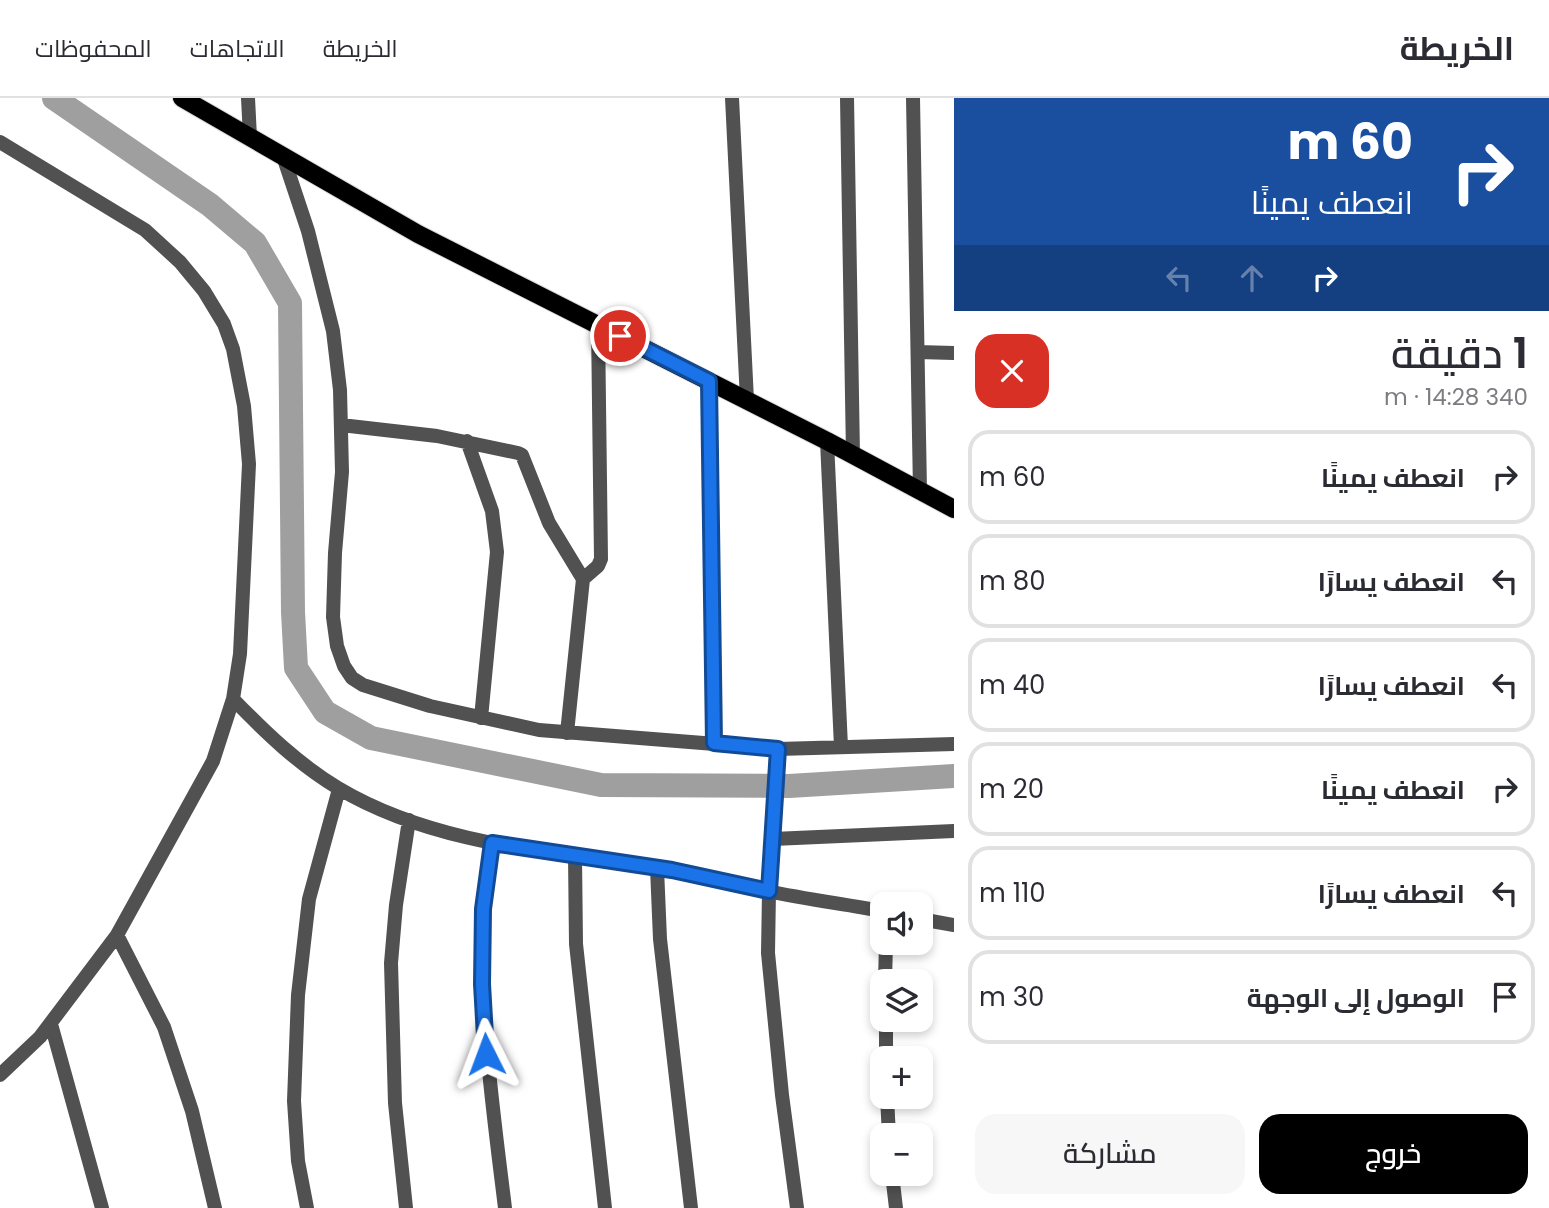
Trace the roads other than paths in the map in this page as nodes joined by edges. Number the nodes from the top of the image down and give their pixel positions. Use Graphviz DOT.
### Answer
graph roads {
  1 [pos="182,98"];
  2 [pos="248,98"];
  3 [pos="732,98"];
  4 [pos="847,98"];
  5 [pos="914,98"];
  6 [pos="250,137"];
  7 [pos="0,142"];
  8 [pos="283,156"];
  9 [pos="598,325"];
  10 [pos="918,352"];
  11 [pos="954,353"];
  12 [pos="709,381"];
  13 [pos="747,400"];
  14 [pos="341,425"];
  15 [pos="467,441"];
  16 [pos="827,441"];
  17 [pos="853,455"];
  18 [pos="920,491"];
  19 [pos="954,509"];
  20 [pos="583,579"];
  21 [pos="233,699"];
  22 [pos="481,718"];
  23 [pos="567,733"];
  24 [pos="714,743"];
  25 [pos="954,744"];
  26 [pos="841,747"];
  27 [pos="778,749"];
  28 [pos="339,789"];
  29 [pos="409,820"];
  30 [pos="954,831"];
  31 [pos="774,836"];
  32 [pos="492,843"];
  33 [pos="575,856"];
  34 [pos="657,868"];
  35 [pos="769,891"];
  36 [pos="870,909"];
  37 [pos="933,921"];
  38 [pos="954,925"];
  39 [pos="117,935"];
  40 [pos="51,1024"];
  41 [pos="0,1075"];
  42 [pos="893,1186"];
  43 [pos="102,1208"];
  44 [pos="215,1208"];
  45 [pos="307,1208"];
  46 [pos="406,1208"];
  47 [pos="505,1208"];
  48 [pos="606,1208"];
  49 [pos="691,1208"];
  50 [pos="797,1208"];
  51 [pos="896,1208"];
  1 -- 6 [label="main road"];
  2 -- 6 [label="street"];
  3 -- 13 [label="street"];
  4 -- 17 [label="street"];
  5 -- 10 [label="street"];
  6 -- 8 [label="main road"];
  7 -- 21 [label="street"];
  8 -- 9 [label="main road"];
  8 -- 14 [label="street"];
  9 -- 12 [label="main road"];
  9 -- 20 [label="street"];
  10 -- 11 [label="street"];
  10 -- 18 [label="street"];
  12 -- 13 [label="main road"];
  12 -- 24 [label="street"];
  13 -- 16 [label="main road"];
  14 -- 15 [label="street"];
  14 -- 22 [label="street"];
  15 -- 20 [label="street"];
  15 -- 22 [label="street"];
  16 -- 17 [label="main road"];
  16 -- 26 [label="street"];
  17 -- 18 [label="main road"];
  18 -- 19 [label="main road"];
  20 -- 23 [label="street"];
  21 -- 28 [label="street"];
  21 -- 39 [label="street"];
  22 -- 23 [label="street"];
  23 -- 24 [label="street"];
  24 -- 27 [label="street"];
  25 -- 26 [label="street"];
  26 -- 27 [label="street"];
  27 -- 31 [label="street"];
  28 -- 29 [label="street"];
  28 -- 45 [label="street"];
  29 -- 32 [label="street"];
  29 -- 46 [label="street"];
  30 -- 31 [label="street"];
  31 -- 35 [label="street"];
  32 -- 33 [label="street"];
  32 -- 47 [label="street"];
  33 -- 34 [label="street"];
  33 -- 48 [label="street"];
  34 -- 35 [label="street"];
  34 -- 49 [label="street"];
  35 -- 36 [label="street"];
  35 -- 50 [label="street"];
  37 -- 38 [label="street"];
  39 -- 40 [label="street"];
  39 -- 44 [label="street"];
  40 -- 41 [label="street"];
  40 -- 43 [label="street"];
  42 -- 51 [label="street"];
}
